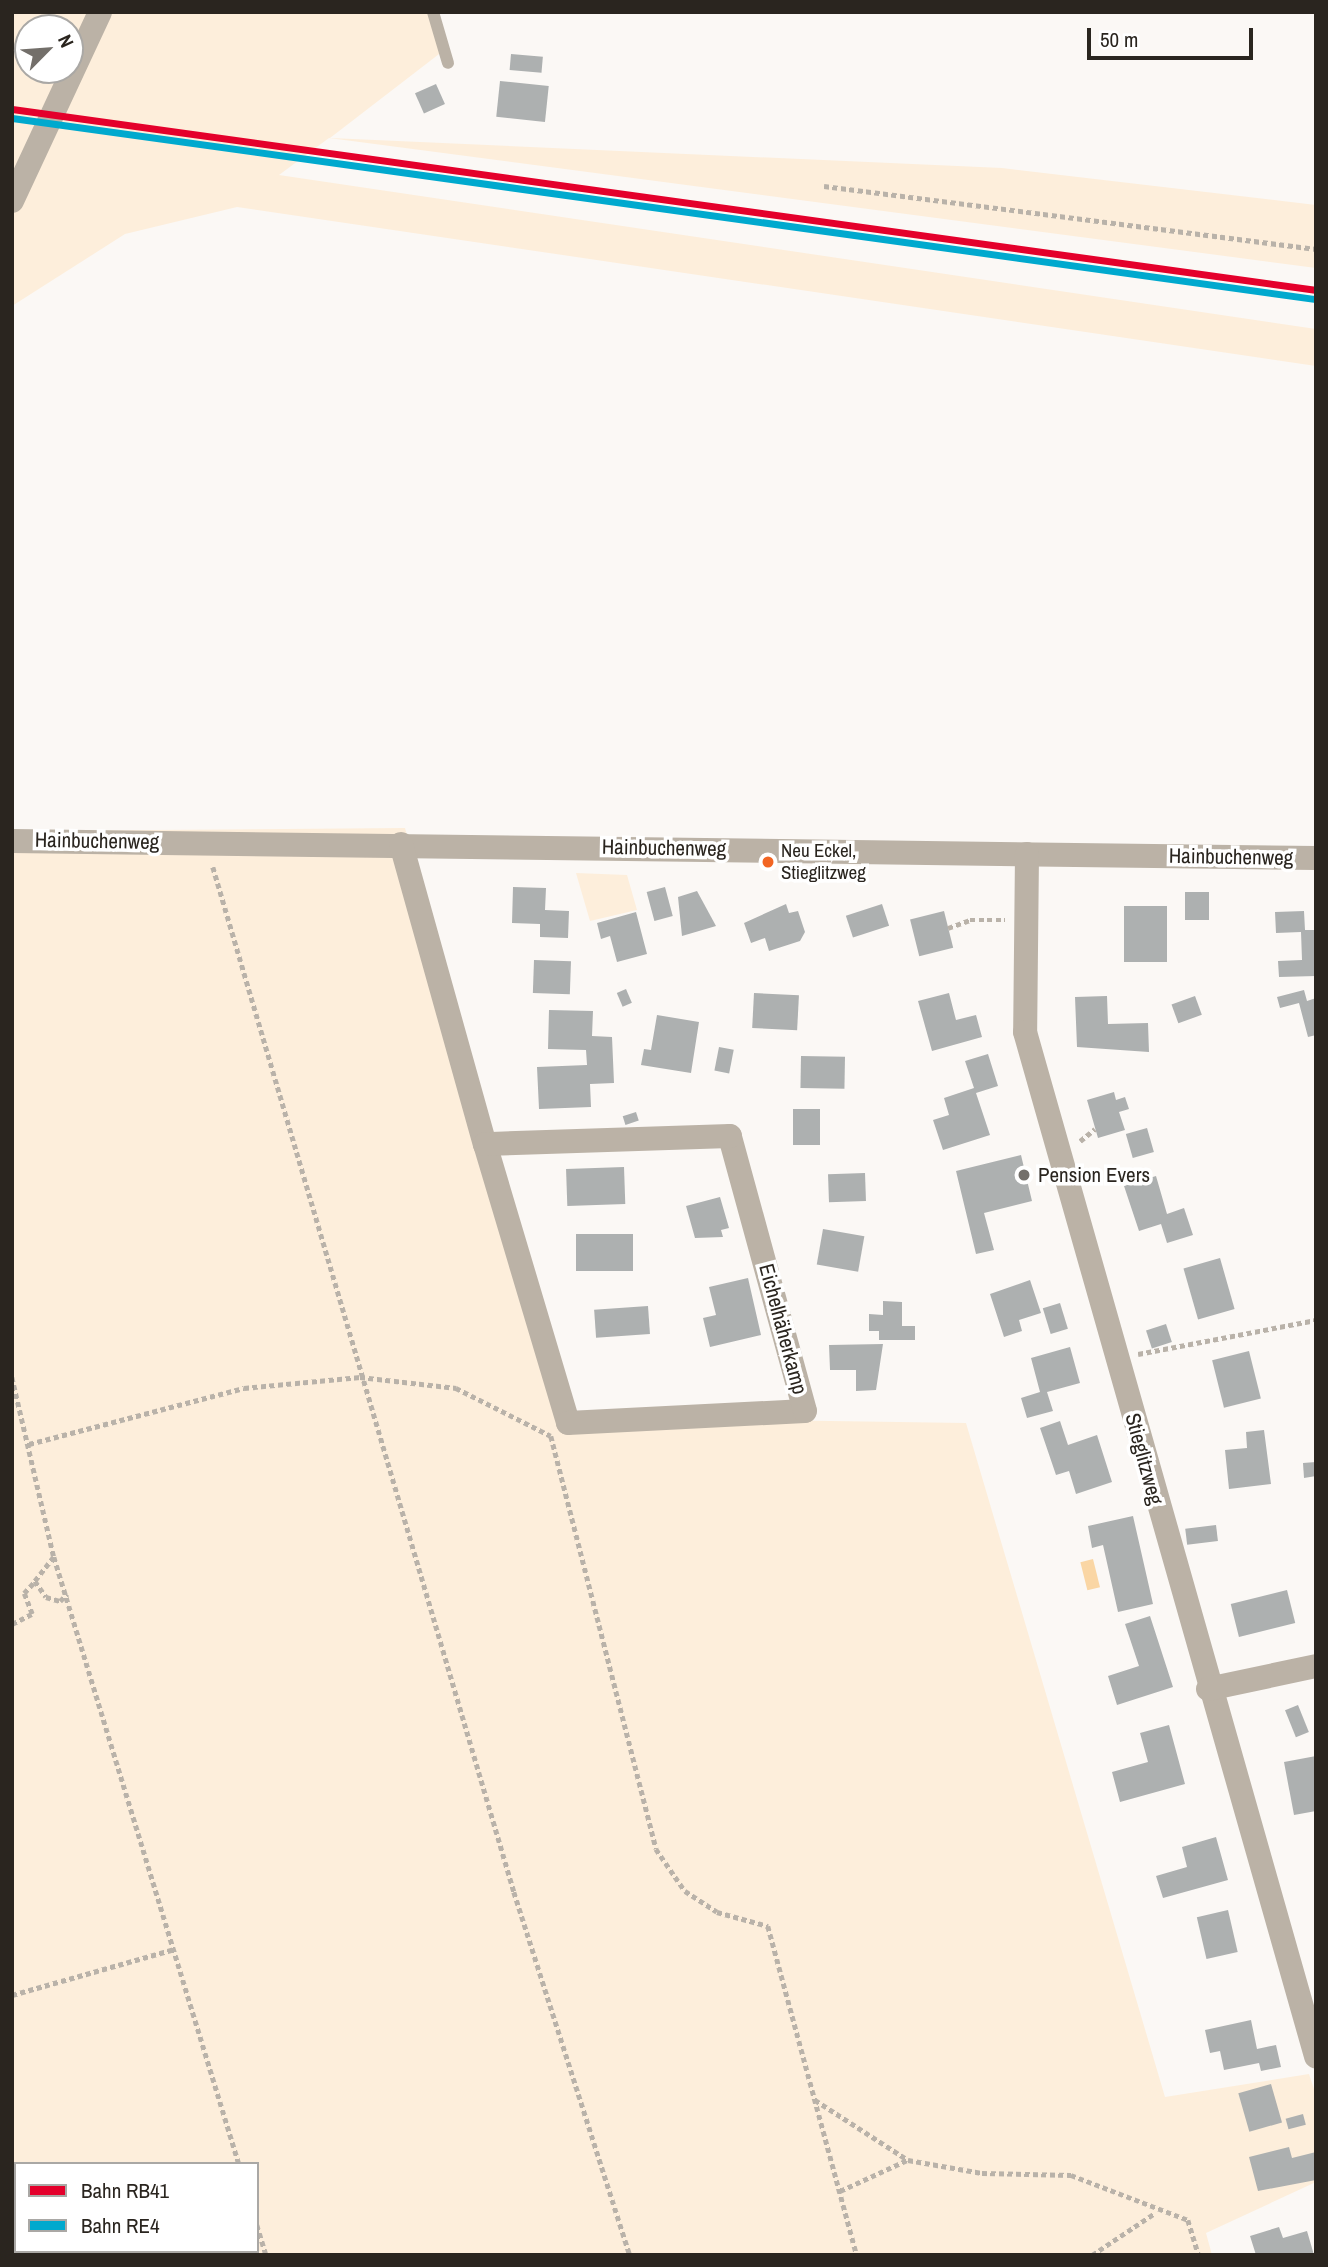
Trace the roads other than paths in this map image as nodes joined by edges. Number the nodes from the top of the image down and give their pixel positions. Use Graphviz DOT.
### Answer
graph roads {
  1 [pos="100,12"];
  2 [pos="433,12"];
  3 [pos="448,63"];
  4 [pos="12,201"];
  5 [pos="12,841"];
  6 [pos="401,844"];
  7 [pos="1027,854"];
  8 [pos="1316,858"];
  9 [pos="485,1144"];
  10 [pos="1316,1666"];
  11 [pos="1208,1689"];
  12 [pos="1316,2056"];
  1 -- 4 [label="street"];
  2 -- 3 [label="lane"];
  5 -- 6 [label="street, Hainbuchenweg"];
  6 -- 7 [label="street, Hainbuchenweg"];
  6 -- 9 [label="street, Eichelhäherkamp"];
  7 -- 8 [label="street, Hainbuchenweg"];
  7 -- 11 [label="street, Stieglitzweg"];
  9 -- 9 [label="street, Eichelhäherkamp"];
  10 -- 11 [label="street"];
  11 -- 12 [label="street, Stieglitzweg"];
}
